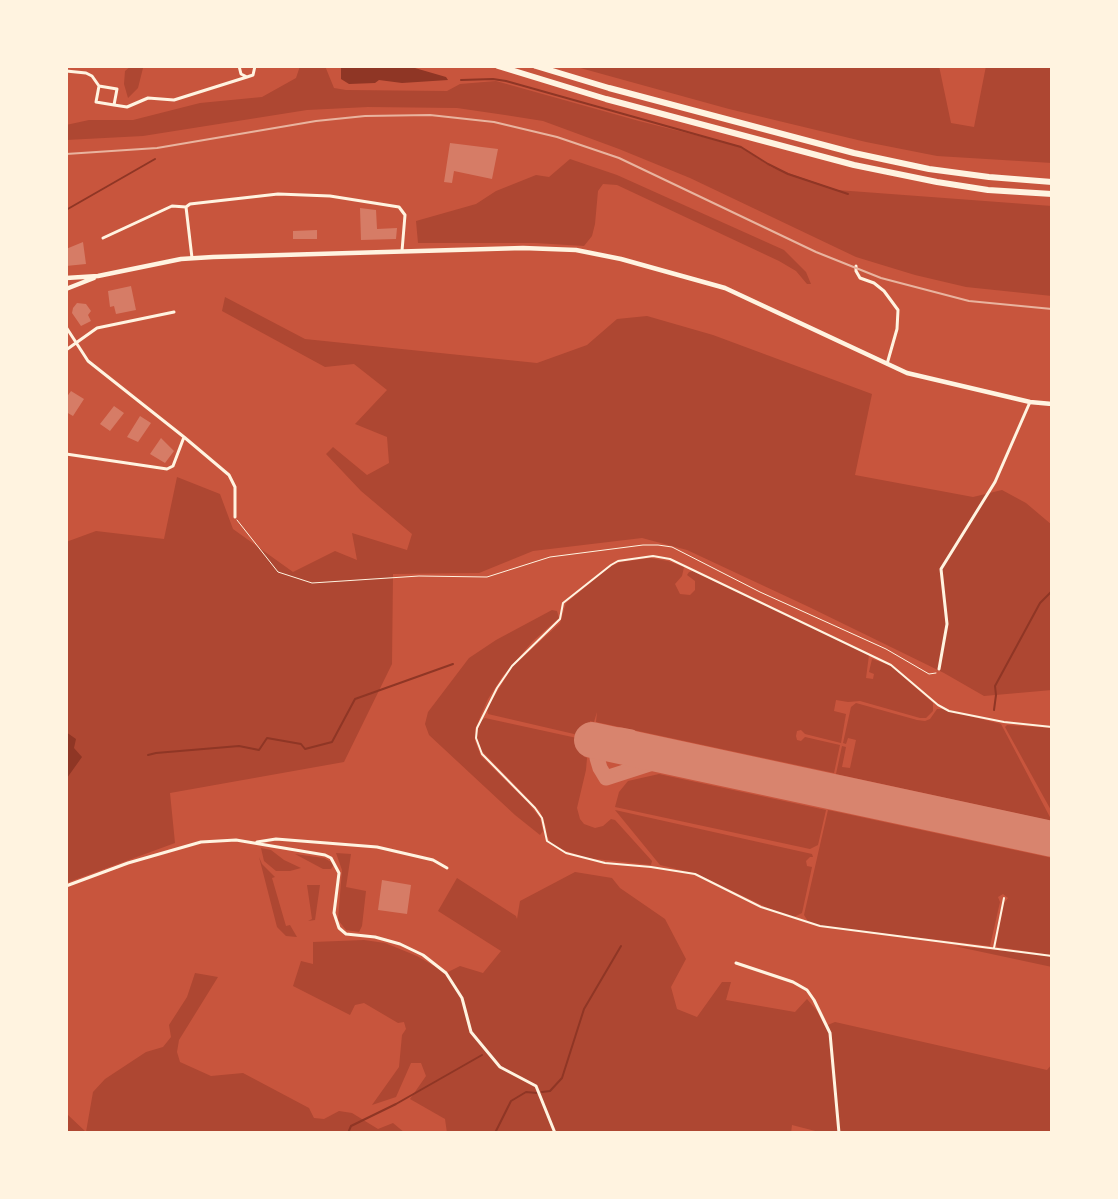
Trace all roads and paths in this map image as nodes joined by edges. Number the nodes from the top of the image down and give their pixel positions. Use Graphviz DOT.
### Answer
graph roads {
  1 [pos="239,66"];
  2 [pos="255,66"];
  3 [pos="498,66"];
  4 [pos="536,66"];
  5 [pos="66,71"];
  6 [pos="247,77"];
  7 [pos="99,86"];
  8 [pos="114,105"];
  9 [pos="1052,182"];
  10 [pos="1052,194"];
  11 [pos="186,207"];
  12 [pos="103,238"];
  13 [pos="402,251"];
  14 [pos="192,258"];
  15 [pos="856,266"];
  16 [pos="98,276"];
  17 [pos="66,278"];
  18 [pos="66,289"];
  19 [pos="174,312"];
  20 [pos="66,326"];
  21 [pos="77,344"];
  22 [pos="66,350"];
  23 [pos="886,364"];
  24 [pos="1030,402"];
  25 [pos="1052,404"];
  26 [pos="184,437"];
  27 [pos="66,454"];
  28 [pos="235,518"];
  29 [pos="939,669"];
  30 [pos="1052,727"];
  31 [pos="256,843"];
  32 [pos="447,868"];
  33 [pos="66,886"];
  34 [pos="1004,898"];
  35 [pos="994,948"];
  36 [pos="1052,956"];
  37 [pos="736,963"];
  38 [pos="555,1133"];
  39 [pos="839,1133"];
  1 -- 6 [label="street"];
  2 -- 6 [label="street"];
  3 -- 10 [label="highway"];
  4 -- 9 [label="highway"];
  5 -- 7 [label="street"];
  6 -- 8 [label="street"];
  7 -- 8 [label="street"];
  7 -- 8 [label="street"];
  11 -- 12 [label="street"];
  11 -- 13 [label="street"];
  11 -- 14 [label="street"];
  13 -- 14 [label="street"];
  13 -- 23 [label="street"];
  14 -- 16 [label="street"];
  15 -- 23 [label="street"];
  16 -- 17 [label="street"];
  16 -- 18 [label="street"];
  19 -- 21 [label="street"];
  20 -- 21 [label="street"];
  21 -- 22 [label="street"];
  21 -- 26 [label="street"];
  23 -- 24 [label="street"];
  24 -- 25 [label="street"];
  24 -- 29 [label="street"];
  26 -- 27 [label="street"];
  26 -- 28 [label="street"];
  30 -- 35 [label="lane"];
  31 -- 32 [label="street"];
  31 -- 33 [label="street"];
  31 -- 38 [label="street"];
  34 -- 35 [label="lane"];
  35 -- 36 [label="lane"];
  37 -- 39 [label="street"];
}
